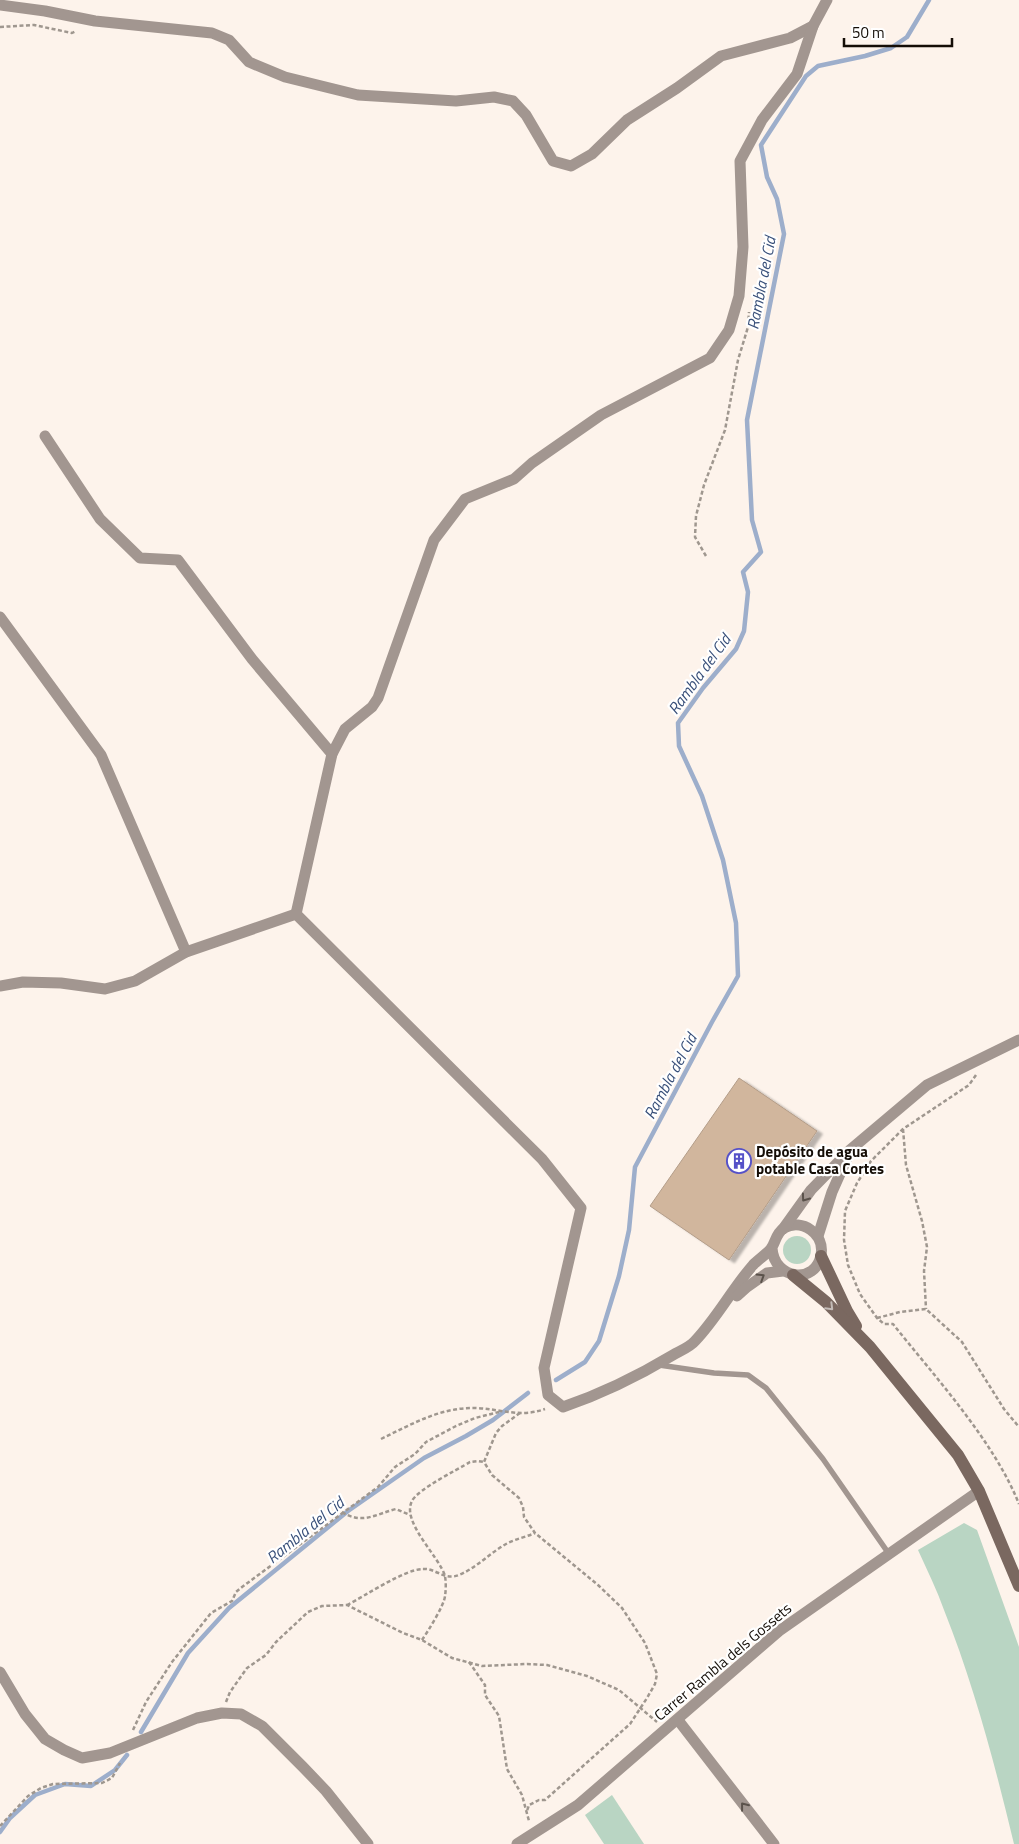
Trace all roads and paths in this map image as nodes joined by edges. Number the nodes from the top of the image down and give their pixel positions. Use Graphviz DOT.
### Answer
graph roads {
  1 [pos="827,0"];
  2 [pos="0,5"];
  3 [pos="95,22"];
  4 [pos="813,26"];
  5 [pos="0,27"];
  6 [pos="739,296"];
  7 [pos="45,436"];
  8 [pos="706,556"];
  9 [pos="0,617"];
  10 [pos="332,754"];
  11 [pos="296,914"];
  12 [pos="186,952"];
  13 [pos="0,986"];
  14 [pos="1019,1040"];
  15 [pos="978,1069"];
  16 [pos="903,1129"];
  17 [pos="850,1150"];
  18 [pos="783,1229"];
  19 [pos="818,1236"];
  20 [pos="772,1248"];
  21 [pos="821,1256"];
  22 [pos="788,1273"];
  23 [pos="926,1309"];
  24 [pos="717,1315"];
  25 [pos="877,1318"];
  26 [pos="870,1347"];
  27 [pos="657,1365"];
  28 [pos="558,1404"];
  29 [pos="499,1412"];
  30 [pos="520,1413"];
  31 [pos="1019,1427"];
  32 [pos="381,1440"];
  33 [pos="484,1462"];
  34 [pos="979,1491"];
  35 [pos="1019,1504"];
  36 [pos="342,1512"];
  37 [pos="412,1516"];
  38 [pos="535,1534"];
  39 [pos="889,1554"];
  40 [pos="445,1576"];
  41 [pos="1019,1586"];
  42 [pos="348,1606"];
  43 [pos="422,1640"];
  44 [pos="468,1662"];
  45 [pos="0,1672"];
  46 [pos="640,1708"];
  47 [pos="222,1713"];
  48 [pos="678,1720"];
  49 [pos="664,1731"];
  50 [pos="127,1746"];
  51 [pos="527,1811"];
  52 [pos="0,1826"];
  53 [pos="531,1835"];
  54 [pos="368,1844"];
  55 [pos="517,1844"];
  56 [pos="774,1844"];
  1 -- 4 [label="street"];
  2 -- 3 [label="street"];
  3 -- 4 [label="street"];
  3 -- 5 [label="path"];
  4 -- 6 [label="street"];
  6 -- 8 [label="path"];
  6 -- 10 [label="street"];
  7 -- 10 [label="street"];
  9 -- 12 [label="street"];
  10 -- 11 [label="street"];
  11 -- 12 [label="street"];
  11 -- 28 [label="street"];
  12 -- 13 [label="street"];
  14 -- 17 [label="street"];
  15 -- 16 [label="path"];
  16 -- 23 [label="path"];
  16 -- 25 [label="path"];
  17 -- 18 [label="street, one-way"];
  17 -- 19 [label="street"];
  18 -- 19 [label="street"];
  18 -- 20 [label="street"];
  19 -- 21 [label="street"];
  20 -- 22 [label="street"];
  20 -- 24 [label="street"];
  21 -- 22 [label="street"];
  21 -- 26 [label="street"];
  24 -- 22 [label="street, one-way"];
  22 -- 26 [label="street, one-way"];
  23 -- 25 [label="path"];
  23 -- 31 [label="path"];
  24 -- 27 [label="street"];
  25 -- 35 [label="path"];
  26 -- 34 [label="street"];
  27 -- 28 [label="street"];
  27 -- 39 [label="lane"];
  28 -- 30 [label="path"];
  29 -- 30 [label="path"];
  29 -- 32 [label="path"];
  29 -- 36 [label="path"];
  30 -- 33 [label="path"];
  33 -- 37 [label="path"];
  33 -- 38 [label="path"];
  34 -- 39 [label="street, Carrer Rambla dels Gossets"];
  34 -- 41 [label="street"];
  36 -- 37 [label="path"];
  36 -- 50 [label="path"];
  37 -- 40 [label="path"];
  38 -- 40 [label="path"];
  38 -- 46 [label="path"];
  39 -- 48 [label="street, Carrer Rambla dels Gossets"];
  40 -- 42 [label="path"];
  40 -- 43 [label="path"];
  42 -- 43 [label="path"];
  42 -- 47 [label="path"];
  43 -- 44 [label="path"];
  44 -- 46 [label="path"];
  44 -- 51 [label="path"];
  45 -- 50 [label="street"];
  46 -- 49 [label="path"];
  46 -- 51 [label="path"];
  47 -- 50 [label="street"];
  47 -- 54 [label="street"];
  48 -- 49 [label="street, Carrer Rambla dels Gossets"];
  56 -- 48 [label="street, one-way"];
  49 -- 53 [label="street, Carrer Rambla dels Gossets"];
  50 -- 52 [label="path"];
  51 -- 53 [label="path"];
  53 -- 55 [label="street, Carrer Rambla dels Gossets"];
}
